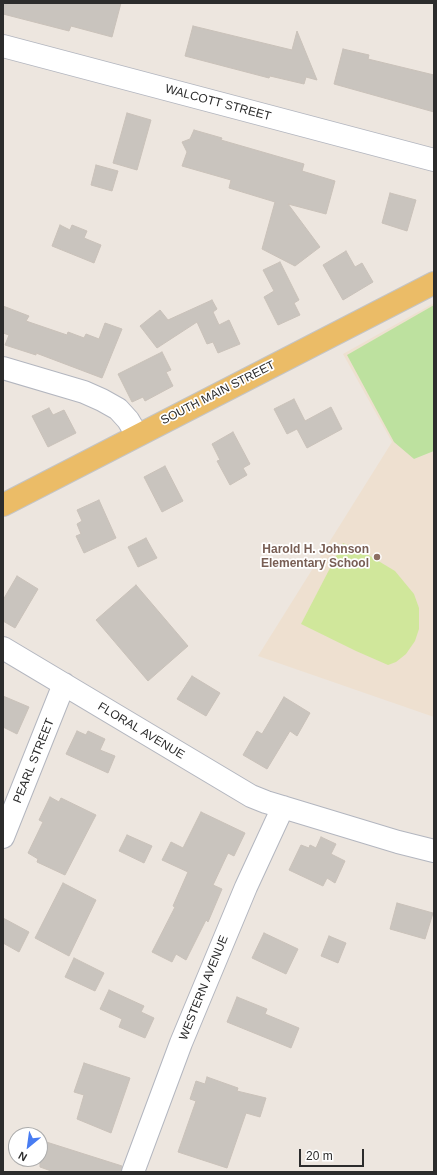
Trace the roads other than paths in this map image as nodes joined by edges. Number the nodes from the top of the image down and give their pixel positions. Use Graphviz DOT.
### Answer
graph roads {
  1 [pos="3,46"];
  2 [pos="434,160"];
  3 [pos="434,284"];
  4 [pos="3,368"];
  5 [pos="137,435"];
  6 [pos="3,504"];
  7 [pos="3,648"];
  8 [pos="64,684"];
  9 [pos="283,807"];
  10 [pos="3,837"];
  11 [pos="434,851"];
  12 [pos="133,1172"];
  1 -- 2 [label="street, WALCOTT STREET"];
  3 -- 5 [label="main road, SOUTH MAIN STREET"];
  4 -- 5 [label="street"];
  5 -- 6 [label="main road, SOUTH MAIN STREET"];
  7 -- 8 [label="street, FLORAL AVENUE"];
  8 -- 9 [label="street, FLORAL AVENUE"];
  8 -- 10 [label="street, PEARL STREET"];
  9 -- 11 [label="street, FLORAL AVENUE"];
  9 -- 12 [label="street, WESTERN AVENUE"];
}
